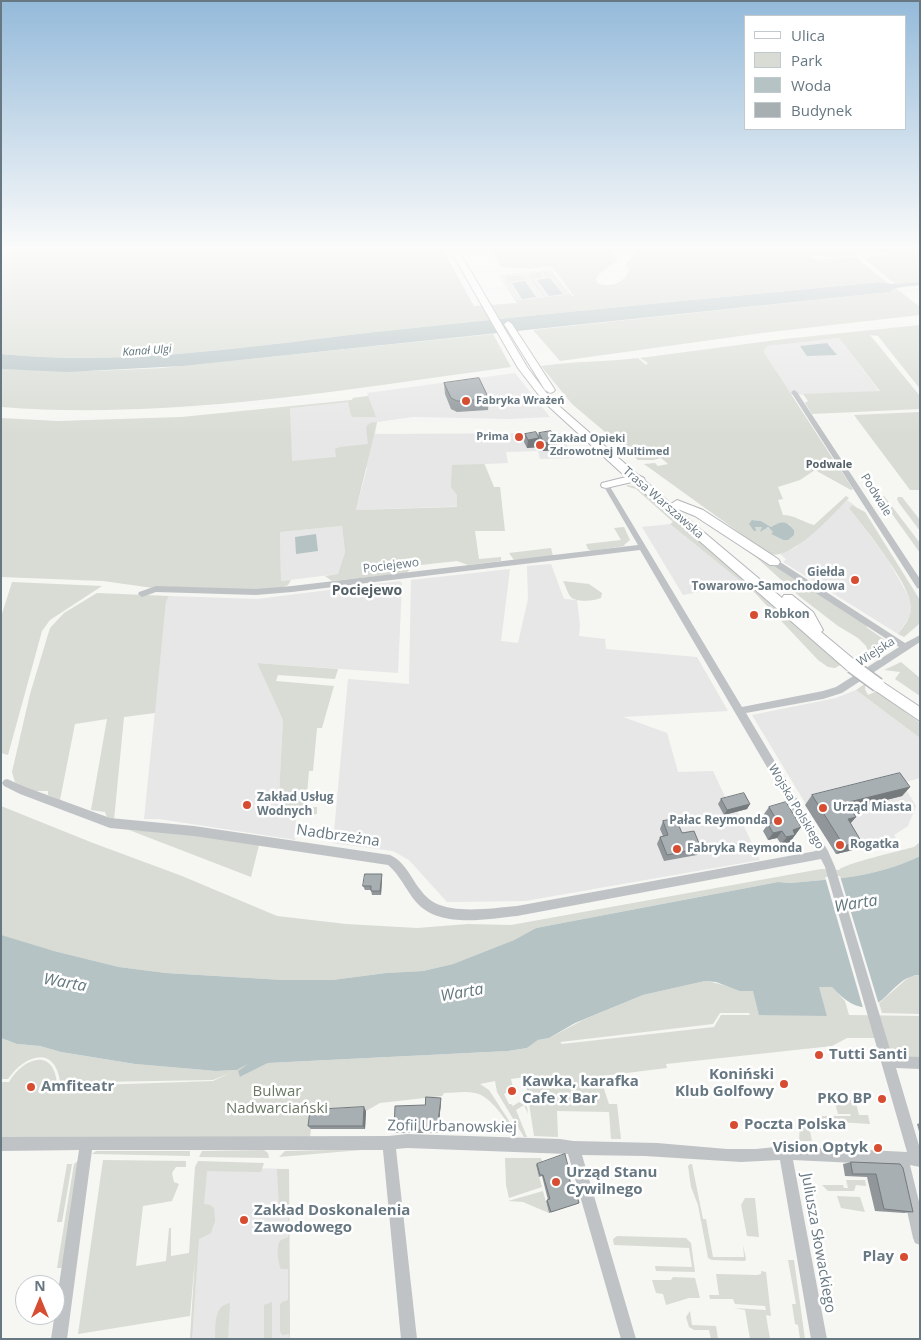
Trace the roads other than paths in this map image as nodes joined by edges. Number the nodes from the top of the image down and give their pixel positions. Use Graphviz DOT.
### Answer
graph roads {
  1 [pos="491,311"];
  2 [pos="499,311"];
  3 [pos="521,355"];
  4 [pos="794,392"];
  5 [pos="635,478"];
  6 [pos="650,482"];
  7 [pos="606,485"];
  8 [pos="678,504"];
  9 [pos="642,546"];
  10 [pos="774,562"];
  11 [pos="920,586"];
  12 [pos="142,594"];
  13 [pos="920,638"];
  14 [pos="822,640"];
  15 [pos="906,648"];
  16 [pos="739,711"];
  17 [pos="920,716"];
  18 [pos="7,783"];
  19 [pos="824,854"];
  20 [pos="830,867"];
  21 [pos="888,1062"];
  22 [pos="920,1063"];
  23 [pos="389,1143"];
  24 [pos="1,1144"];
  25 [pos="86,1144"];
  26 [pos="573,1148"];
  27 [pos="785,1153"];
  28 [pos="902,1158"];
  29 [pos="918,1159"];
  30 [pos="920,1238"];
  31 [pos="59,1339"];
  32 [pos="409,1339"];
  33 [pos="629,1339"];
  34 [pos="819,1339"];
  1 -- 3 [label="main road, Trasa Warszawska"];
  2 -- 3 [label="main road, Trasa Warszawska"];
  3 -- 5 [label="main road, Trasa Warszawska"];
  3 -- 6 [label="main road, Trasa Warszawska"];
  4 -- 11 [label="street, Podwale"];
  5 -- 6 [label="main road"];
  5 -- 7 [label="main road"];
  5 -- 14 [label="main road, Trasa Warszawska"];
  6 -- 8 [label="main road, Trasa Warszawska"];
  7 -- 9 [label="street, Wojska Polskiego"];
  8 -- 10 [label="main road"];
  8 -- 14 [label="main road, Trasa Warszawska"];
  9 -- 12 [label="street, Pociejewo"];
  9 -- 16 [label="street, Wojska Polskiego"];
  10 -- 15 [label="street, Wiejska"];
  13 -- 15 [label="street"];
  14 -- 17 [label="main road, Trasa Warszawska, bridge"];
  15 -- 16 [label="street, Wiejska"];
  16 -- 19 [label="street, Wojska Polskiego"];
  18 -- 19 [label="street, Nadbrzeżna"];
  19 -- 20 [label="street, Wojska Polskiego"];
  20 -- 21 [label="street, Wojska Polskiego"];
  21 -- 22 [label="street"];
  21 -- 29 [label="street, Wojska Polskiego"];
  23 -- 25 [label="street, Zofii Urbanowskiej"];
  23 -- 26 [label="street, Zofii Urbanowskiej"];
  23 -- 32 [label="street"];
  24 -- 25 [label="street, Zofii Urbanowskiej"];
  25 -- 31 [label="street"];
  26 -- 27 [label="street, Zofii Urbanowskiej"];
  26 -- 33 [label="street"];
  27 -- 28 [label="street, Zofii Urbanowskiej"];
  27 -- 34 [label="street, Juliusza Słowackiego"];
  28 -- 29 [label="street, Zofii Urbanowskiej"];
  28 -- 30 [label="street"];
}
